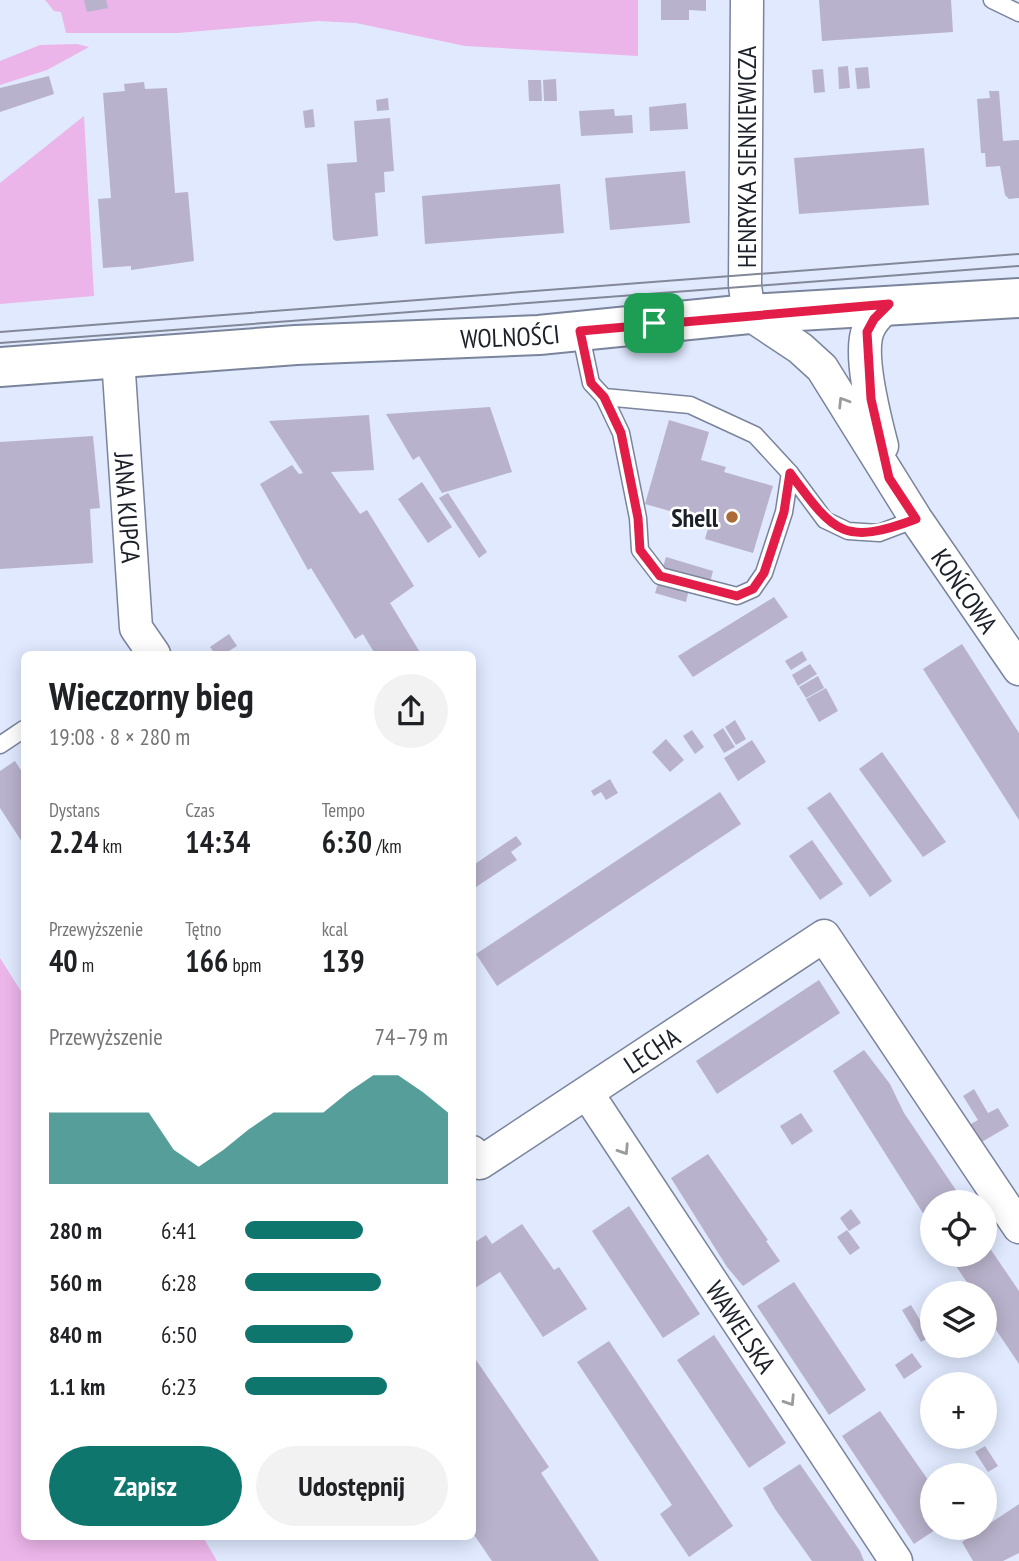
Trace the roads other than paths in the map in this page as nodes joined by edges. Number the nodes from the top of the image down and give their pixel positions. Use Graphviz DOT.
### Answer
graph roads {
  1 [pos="747,0"];
  2 [pos="992,0"];
  3 [pos="1019,13"];
  4 [pos="1019,298"];
  5 [pos="889,304"];
  6 [pos="749,314"];
  7 [pos="580,331"];
  8 [pos="118,358"];
  9 [pos="0,367"];
  10 [pos="604,397"];
  11 [pos="790,473"];
  12 [pos="889,478"];
  13 [pos="916,519"];
  14 [pos="144,651"];
  15 [pos="1019,669"];
  16 [pos="21,731"];
  17 [pos="0,745"];
  18 [pos="587,1093"];
  19 [pos="476,1160"];
  20 [pos="1019,1227"];
  21 [pos="896,1561"];
  1 -- 6 [label="street, HENRYKA SIENKIEWICZA"];
  2 -- 3 [label="lane"];
  4 -- 5 [label="street, WOLNOŚCI"];
  5 -- 6 [label="street, WOLNOŚCI"];
  5 -- 12 [label="street, KOŃCOWA"];
  6 -- 7 [label="street, WOLNOŚCI"];
  12 -- 6 [label="street, KOŃCOWA, one-way"];
  7 -- 8 [label="street, WOLNOŚCI"];
  7 -- 10 [label="lane"];
  8 -- 9 [label="street, WOLNOŚCI"];
  8 -- 14 [label="street, JANA KUPCA"];
  10 -- 11 [label="lane"];
  10 -- 11 [label="lane"];
  11 -- 13 [label="lane"];
  12 -- 13 [label="street, KOŃCOWA"];
  13 -- 15 [label="street, KOŃCOWA"];
  16 -- 17 [label="lane"];
  18 -- 19 [label="street, LECHA"];
  18 -- 20 [label="street, LECHA"];
  18 -- 21 [label="street, WAWELSKA, one-way"];
}
